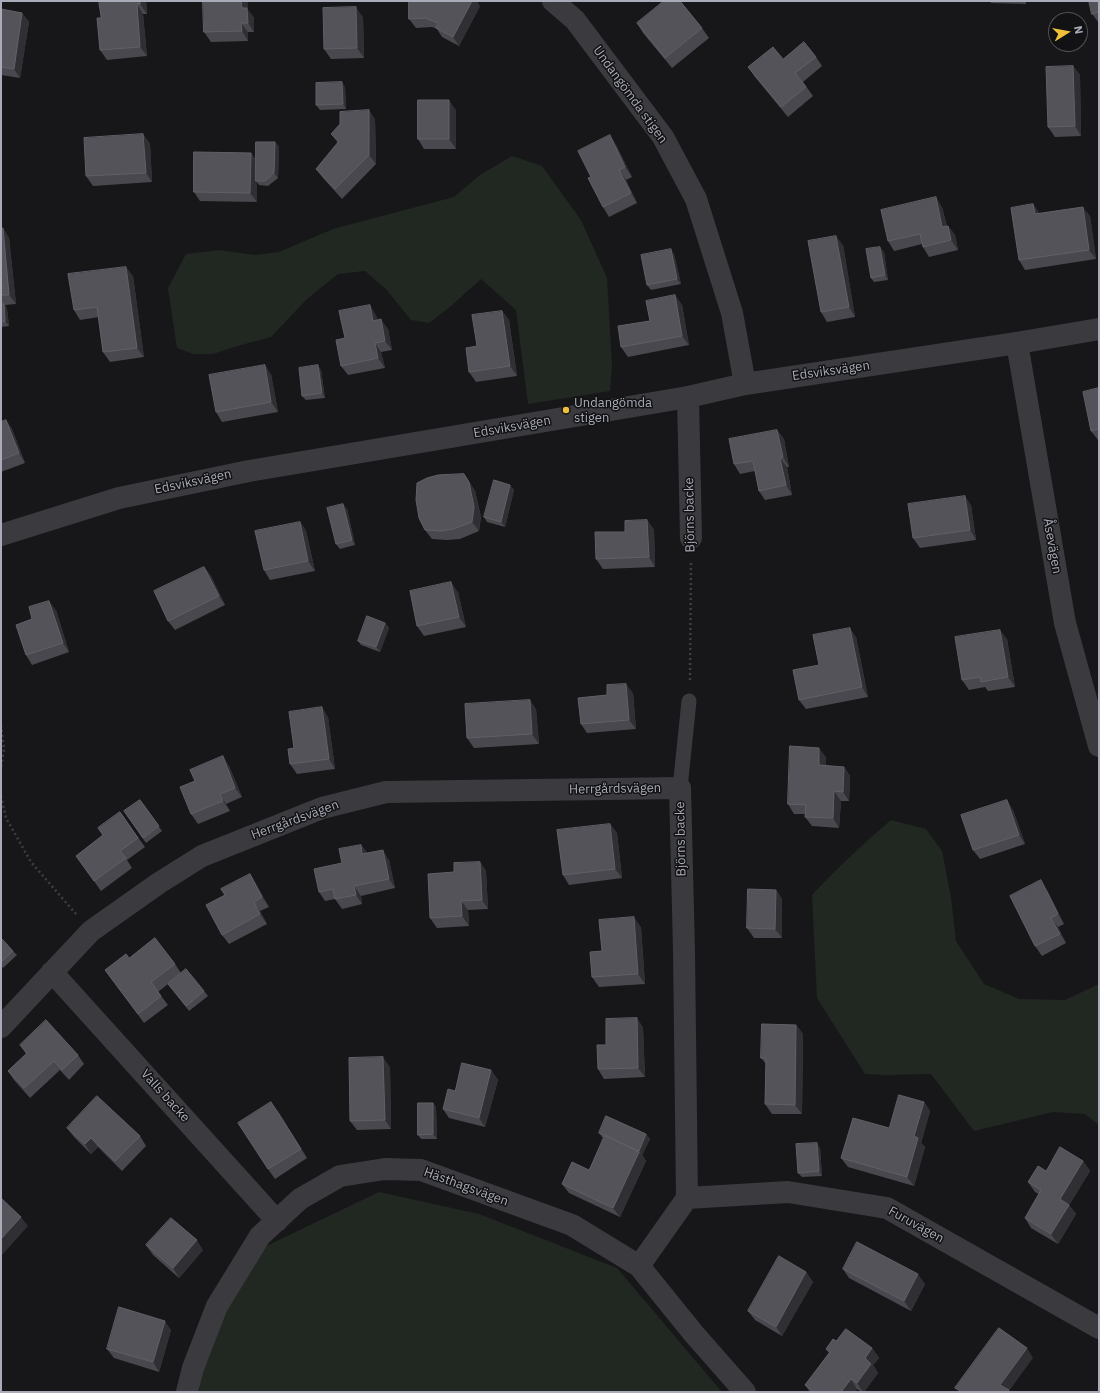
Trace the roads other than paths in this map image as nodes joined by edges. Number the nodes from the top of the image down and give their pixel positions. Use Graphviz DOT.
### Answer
graph roads {
  1 [pos="553,1"];
  2 [pos="1099,329"];
  3 [pos="1017,343"];
  4 [pos="745,384"];
  5 [pos="688,397"];
  6 [pos="1,535"];
  7 [pos="691,538"];
  8 [pos="689,700"];
  9 [pos="1099,746"];
  10 [pos="680,788"];
  11 [pos="52,972"];
  12 [pos="1,1027"];
  13 [pos="687,1198"];
  14 [pos="277,1221"];
  15 [pos="639,1266"];
  16 [pos="1099,1328"];
  17 [pos="187,1392"];
  18 [pos="745,1392"];
  1 -- 4 [label="street, Undangömda stigen"];
  2 -- 3 [label="street, Edsviksvägen"];
  3 -- 4 [label="street, Edsviksvägen"];
  3 -- 9 [label="street, Åsevägen"];
  4 -- 5 [label="street, Edsviksvägen"];
  5 -- 6 [label="street, Edsviksvägen"];
  5 -- 7 [label="street, Björns backe"];
  8 -- 10 [label="lane, Björns backe"];
  10 -- 11 [label="street, Herrgårdsvägen"];
  10 -- 13 [label="street, Björns backe"];
  11 -- 12 [label="street, Herrgårdsvägen"];
  11 -- 14 [label="street, Valls backe"];
  13 -- 15 [label="street"];
  13 -- 16 [label="street, Furuvägen"];
  14 -- 15 [label="street, Hästhagsvägen"];
  14 -- 17 [label="street, Hästhagsvägen"];
  15 -- 18 [label="street, Hästhagsvägen"];
}
